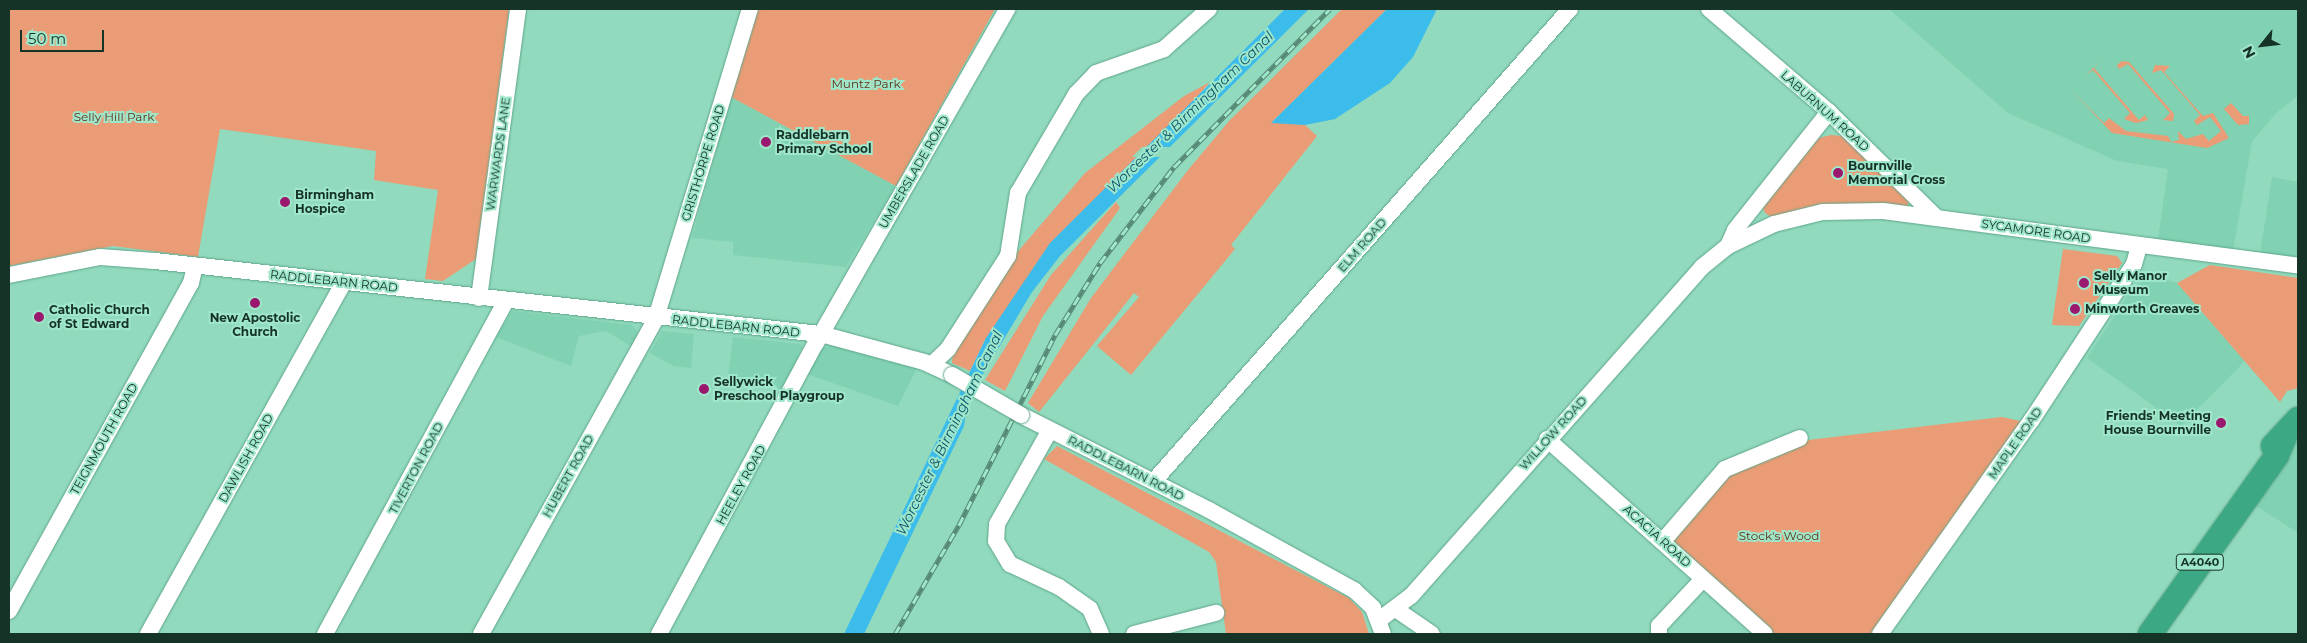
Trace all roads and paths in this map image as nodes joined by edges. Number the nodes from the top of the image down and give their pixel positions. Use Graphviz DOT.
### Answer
graph roads {
  1 [pos="518,9"];
  2 [pos="750,9"];
  3 [pos="1007,9"];
  4 [pos="1209,9"];
  5 [pos="1570,9"];
  6 [pos="1709,9"];
  7 [pos="1829,112"];
  8 [pos="1936,217"];
  9 [pos="1774,224"];
  10 [pos="1728,246"];
  11 [pos="2139,246"];
  12 [pos="195,265"];
  13 [pos="2298,266"];
  14 [pos="9,275"];
  15 [pos="344,282"];
  16 [pos="479,298"];
  17 [pos="506,301"];
  18 [pos="656,318"];
  19 [pos="821,334"];
  20 [pos="931,365"];
  21 [pos="2291,427"];
  22 [pos="1050,430"];
  23 [pos="1800,438"];
  24 [pos="1547,440"];
  25 [pos="1154,481"];
  26 [pos="1663,541"];
  27 [pos="1703,578"];
  28 [pos="1397,610"];
  29 [pos="9,611"];
  30 [pos="1216,613"];
  31 [pos="1381,627"];
  32 [pos="665,632"];
  33 [pos="148,634"];
  34 [pos="325,634"];
  35 [pos="481,634"];
  36 [pos="1101,634"];
  37 [pos="1134,634"];
  38 [pos="1432,634"];
  39 [pos="1659,634"];
  40 [pos="1764,634"];
  41 [pos="1880,634"];
  42 [pos="2150,634"];
  1 -- 16 [label="street, WARWARDS LANE"];
  2 -- 18 [label="street, GRISTHORPE ROAD"];
  3 -- 19 [label="street, UMBERSLADE ROAD"];
  4 -- 20 [label="street"];
  5 -- 25 [label="street, ELM ROAD"];
  6 -- 7 [label="street, LABURNUM ROAD"];
  7 -- 8 [label="street, LABURNUM ROAD"];
  7 -- 10 [label="street, WILLOW ROAD"];
  8 -- 9 [label="street, SYCAMORE ROAD"];
  8 -- 11 [label="street, SYCAMORE ROAD"];
  9 -- 10 [label="street, WILLOW ROAD"];
  10 -- 24 [label="street, WILLOW ROAD"];
  11 -- 13 [label="street, SYCAMORE ROAD"];
  11 -- 41 [label="street, MAPLE ROAD"];
  12 -- 14 [label="street, RADDLEBARN ROAD"];
  12 -- 15 [label="street, RADDLEBARN ROAD"];
  12 -- 29 [label="street, TEIGNMOUTH ROAD"];
  15 -- 16 [label="street, RADDLEBARN ROAD"];
  15 -- 33 [label="street, DAWLISH ROAD"];
  16 -- 17 [label="street, RADDLEBARN ROAD"];
  17 -- 18 [label="street, RADDLEBARN ROAD"];
  17 -- 34 [label="street, TIVERTON ROAD"];
  18 -- 19 [label="street, RADDLEBARN ROAD"];
  18 -- 35 [label="street, HUBERT ROAD"];
  19 -- 20 [label="street, RADDLEBARN ROAD"];
  19 -- 32 [label="street, HEELEY ROAD"];
  20 -- 22 [label="street, RADDLEBARN ROAD, bridge"];
  21 -- 42 [label="highway, A4040"];
  22 -- 25 [label="street, RADDLEBARN ROAD"];
  22 -- 36 [label="street"];
  23 -- 26 [label="street"];
  24 -- 26 [label="street, ACACIA ROAD"];
  24 -- 28 [label="street, WILLOW ROAD"];
  25 -- 31 [label="street, RADDLEBARN ROAD"];
  26 -- 27 [label="street, ACACIA ROAD"];
  27 -- 39 [label="street"];
  27 -- 40 [label="street, ACACIA ROAD"];
  28 -- 31 [label="street, WILLOW ROAD"];
  28 -- 38 [label="street"];
  30 -- 37 [label="street"];
}
